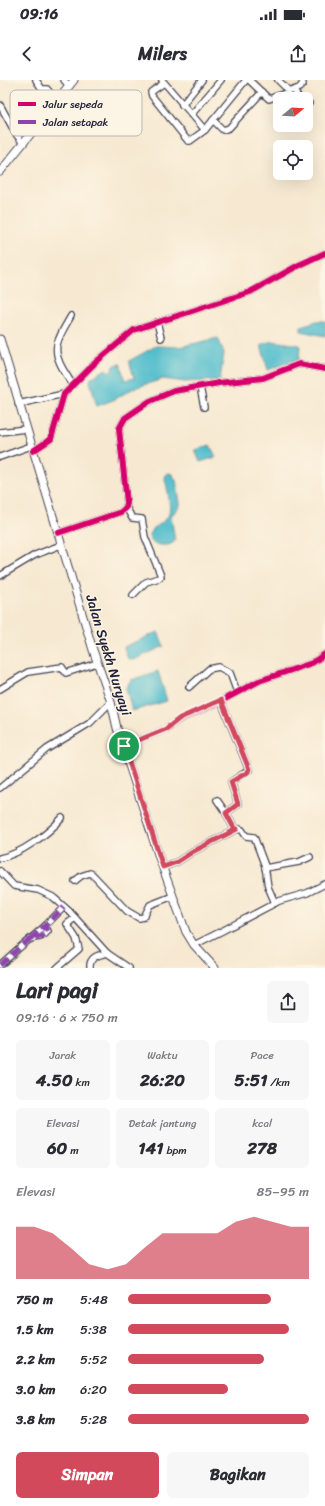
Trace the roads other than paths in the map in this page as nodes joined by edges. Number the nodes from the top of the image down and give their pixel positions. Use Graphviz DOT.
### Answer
graph roads {
  1 [pos="36,80"];
  2 [pos="64,80"];
  3 [pos="74,80"];
  4 [pos="202,80"];
  5 [pos="221,80"];
  6 [pos="248,80"];
  7 [pos="278,80"];
  8 [pos="302,80"];
  9 [pos="163,81"];
  10 [pos="69,86"];
  11 [pos="48,90"];
  12 [pos="66,90"];
  13 [pos="292,91"];
  14 [pos="262,92"];
  15 [pos="0,105"];
  16 [pos="182,105"];
  17 [pos="191,115"];
  18 [pos="213,120"];
  19 [pos="10,123"];
  20 [pos="204,130"];
  21 [pos="18,136"];
  22 [pos="29,136"];
  23 [pos="23,143"];
  24 [pos="0,172"];
  25 [pos="325,253"];
  26 [pos="70,316"];
  27 [pos="157,322"];
  28 [pos="161,338"];
  29 [pos="0,342"];
  30 [pos="325,369"];
  31 [pos="73,385"];
  32 [pos="200,387"];
  33 [pos="64,394"];
  34 [pos="18,404"];
  35 [pos="204,407"];
  36 [pos="26,429"];
  37 [pos="0,432"];
  38 [pos="32,448"];
  39 [pos="0,456"];
  40 [pos="126,507"];
  41 [pos="58,533"];
  42 [pos="61,545"];
  43 [pos="0,576"];
  44 [pos="133,595"];
  45 [pos="325,654"];
  46 [pos="97,663"];
  47 [pos="189,687"];
  48 [pos="0,689"];
  49 [pos="237,692"];
  50 [pos="221,700"];
  51 [pos="111,702"];
  52 [pos="124,746"];
  53 [pos="0,788"];
  54 [pos="217,800"];
  55 [pos="226,813"];
  56 [pos="62,818"];
  57 [pos="237,829"];
  58 [pos="310,857"];
  59 [pos="0,858"];
  60 [pos="163,867"];
  61 [pos="266,868"];
  62 [pos="0,871"];
  63 [pos="75,881"];
  64 [pos="325,884"];
  65 [pos="173,896"];
  66 [pos="275,903"];
  67 [pos="64,907"];
  68 [pos="74,918"];
  69 [pos="194,945"];
  70 [pos="104,954"];
  71 [pos="0,965"];
  72 [pos="57,968"];
  73 [pos="90,968"];
  74 [pos="129,968"];
  75 [pos="215,968"];
  1 -- 11 [label="street"];
  2 -- 10 [label="street"];
  3 -- 10 [label="main road"];
  4 -- 16 [label="street"];
  5 -- 17 [label="street"];
  6 -- 14 [label="street"];
  6 -- 18 [label="street"];
  7 -- 13 [label="street"];
  8 -- 13 [label="street"];
  9 -- 16 [label="street"];
  9 -- 20 [label="street"];
  10 -- 12 [label="main road"];
  13 -- 14 [label="street"];
  14 -- 18 [label="street"];
  15 -- 19 [label="street"];
  16 -- 17 [label="street"];
  17 -- 20 [label="street"];
  18 -- 20 [label="street"];
  21 -- 23 [label="street"];
  22 -- 23 [label="main road"];
  23 -- 24 [label="main road"];
  25 -- 27 [label="street"];
  26 -- 31 [label="street"];
  27 -- 28 [label="street"];
  27 -- 31 [label="street"];
  29 -- 34 [label="main road, Jalan Syekh Nuryayi"];
  30 -- 32 [label="street"];
  31 -- 33 [label="street"];
  32 -- 35 [label="street"];
  32 -- 40 [label="street"];
  33 -- 34 [label="street"];
  33 -- 38 [label="street"];
  34 -- 36 [label="main road, Jalan Syekh Nuryayi"];
  36 -- 37 [label="street"];
  36 -- 38 [label="main road, Jalan Syekh Nuryayi"];
  38 -- 39 [label="street"];
  38 -- 41 [label="main road, Jalan Syekh Nuryayi"];
  40 -- 41 [label="street"];
  40 -- 44 [label="street"];
  41 -- 42 [label="main road, Jalan Syekh Nuryayi"];
  42 -- 43 [label="street"];
  42 -- 46 [label="main road, Jalan Syekh Nuryayi"];
  45 -- 49 [label="street"];
  46 -- 48 [label="street"];
  46 -- 51 [label="main road, Jalan Syekh Nuryayi"];
  47 -- 49 [label="street"];
  49 -- 50 [label="street"];
  50 -- 52 [label="street"];
  50 -- 55 [label="street"];
  51 -- 52 [label="main road, Jalan Syekh Nuryayi"];
  51 -- 53 [label="street"];
  52 -- 60 [label="main road, Jalan Syekh Nuryayi"];
  54 -- 55 [label="street"];
  55 -- 57 [label="street"];
  56 -- 59 [label="street"];
  57 -- 60 [label="street"];
  57 -- 61 [label="street"];
  58 -- 61 [label="street"];
  60 -- 65 [label="main road, Jalan Syekh Nuryayi"];
  61 -- 66 [label="street"];
  62 -- 67 [label="street"];
  63 -- 65 [label="street"];
  64 -- 66 [label="street"];
  65 -- 69 [label="main road, Jalan Syekh Nuryayi"];
  66 -- 69 [label="street"];
  67 -- 68 [label="street"];
  67 -- 71 [label="street"];
  68 -- 70 [label="street"];
  68 -- 72 [label="street"];
  69 -- 75 [label="main road, Jalan Syekh Nuryayi"];
  70 -- 73 [label="street"];
  70 -- 74 [label="street"];
}
